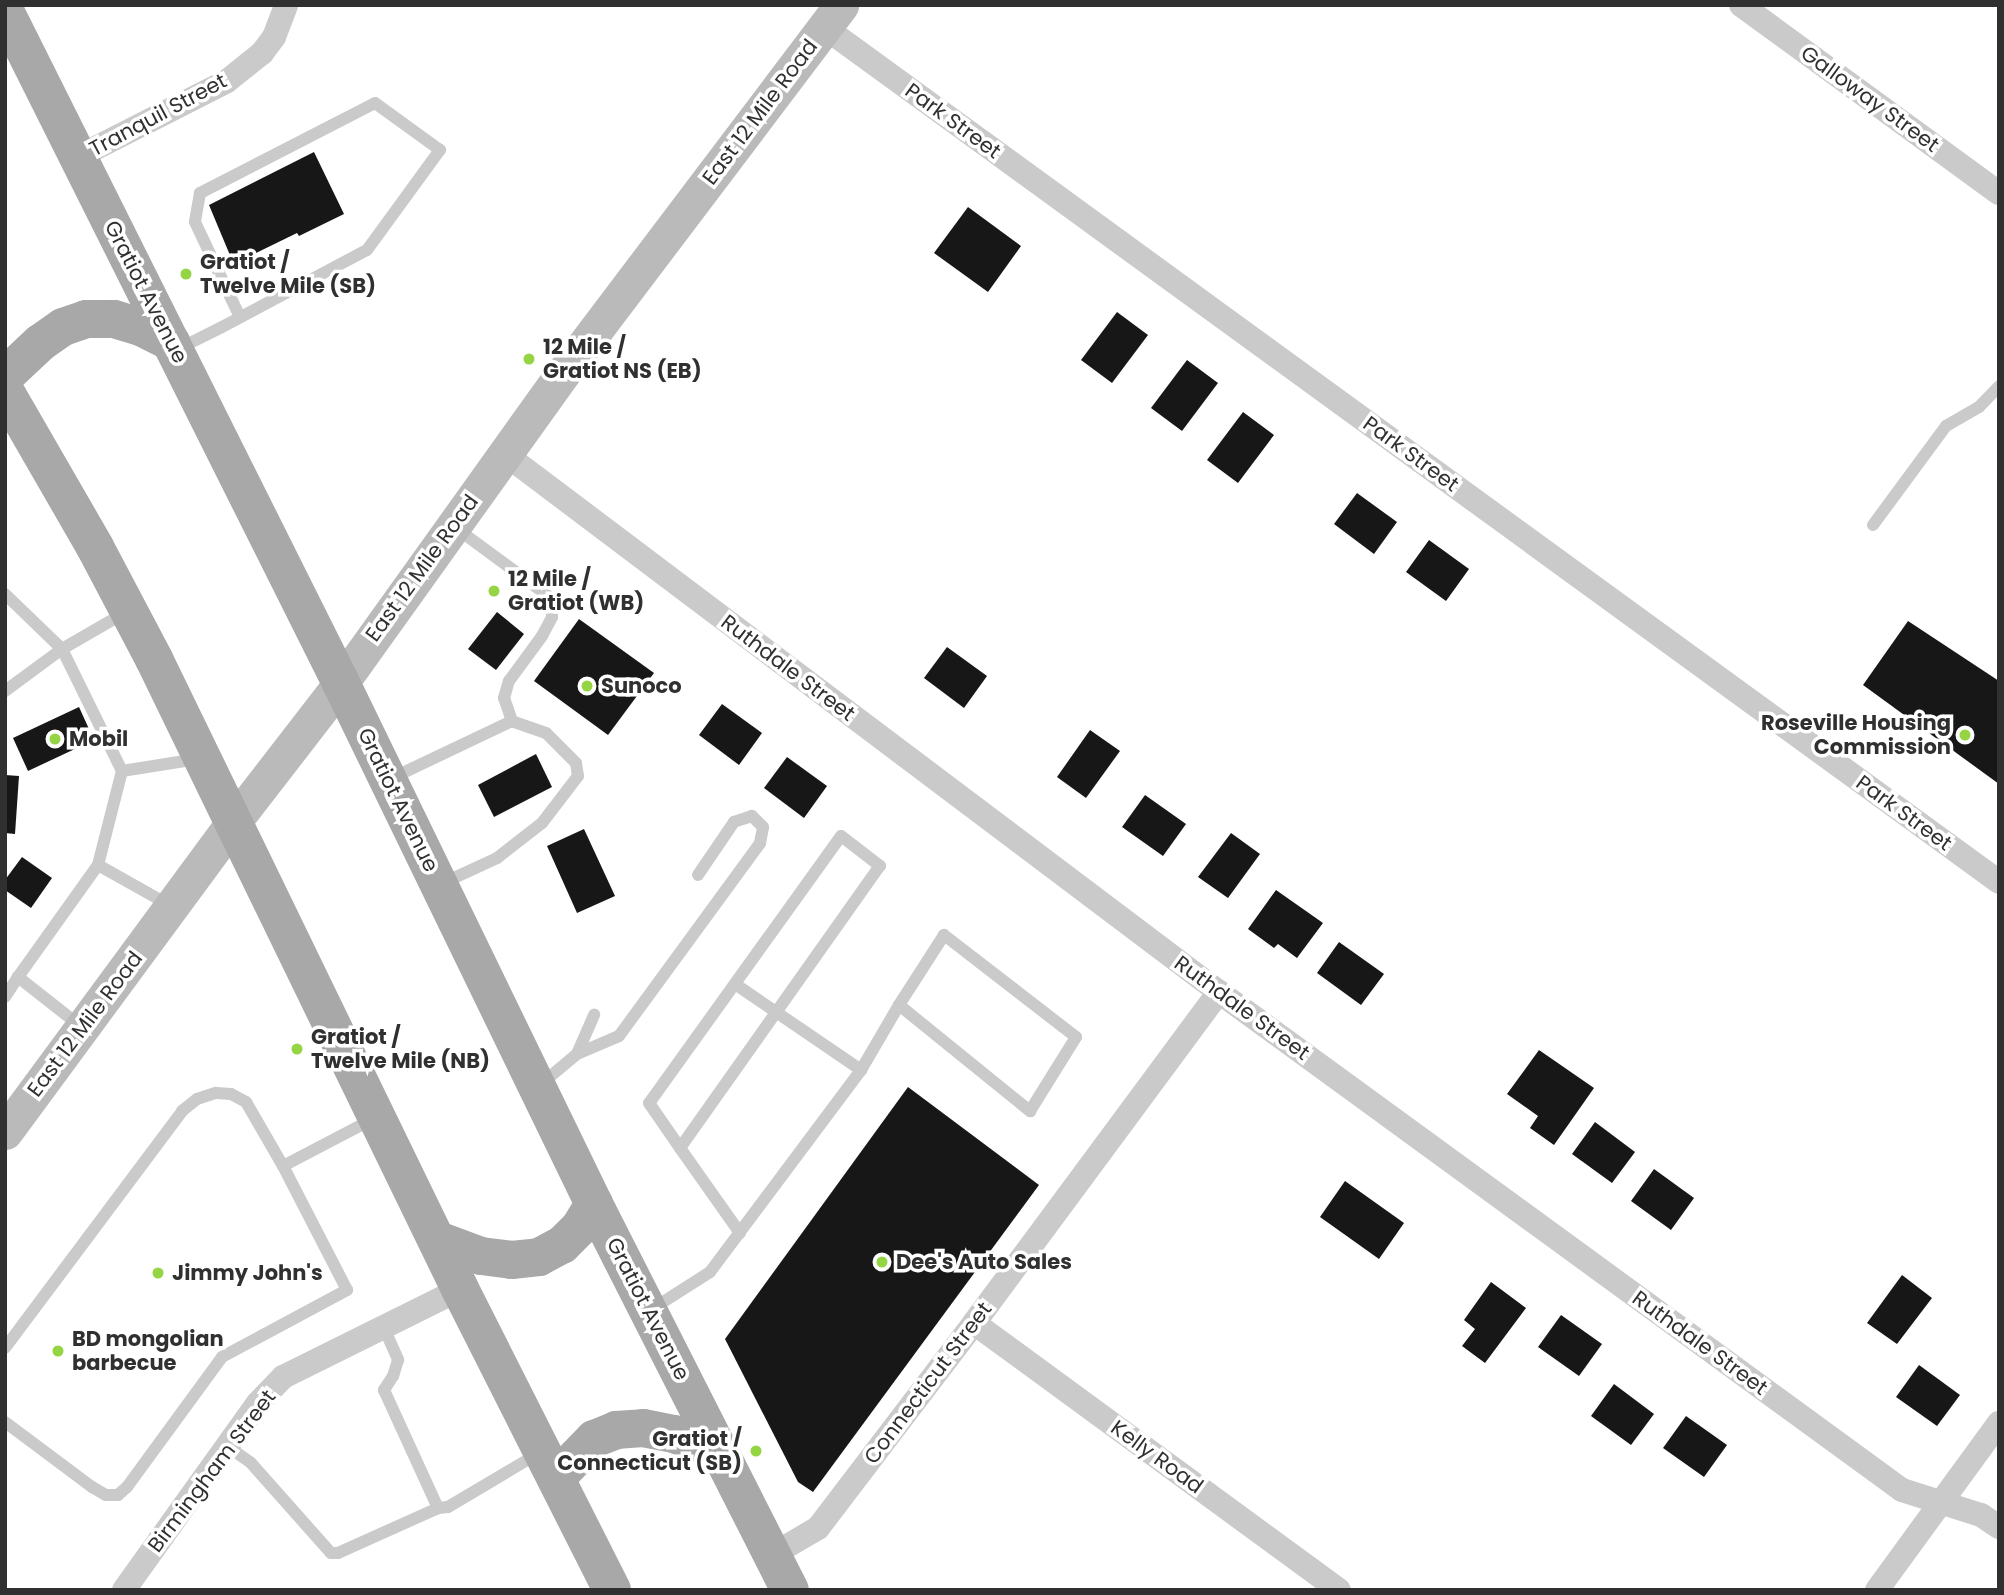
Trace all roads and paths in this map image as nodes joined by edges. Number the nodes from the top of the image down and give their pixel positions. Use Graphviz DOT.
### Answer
graph roads {
  1 [pos="286,5"];
  2 [pos="1741,5"];
  3 [pos="832,16"];
  4 [pos="8,27"];
  5 [pos="78,157"];
  6 [pos="1999,193"];
  7 [pos="240,317"];
  8 [pos="173,346"];
  9 [pos="5,376"];
  10 [pos="1999,386"];
  11 [pos="10,410"];
  12 [pos="505,454"];
  13 [pos="1873,525"];
  14 [pos="453,526"];
  15 [pos="5,594"];
  16 [pos="128,611"];
  17 [pos="62,649"];
  18 [pos="341,683"];
  19 [pos="5,691"];
  20 [pos="512,721"];
  21 [pos="201,758"];
  22 [pos="122,771"];
  23 [pos="388,780"];
  24 [pos="232,824"];
  25 [pos="98,865"];
  26 [pos="698,875"];
  27 [pos="1999,882"];
  28 [pos="440,884"];
  29 [pos="171,906"];
  30 [pos="18,977"];
  31 [pos="735,984"];
  32 [pos="1219,992"];
  33 [pos="5,997"];
  34 [pos="899,1005"];
  35 [pos="776,1012"];
  36 [pos="594,1015"];
  37 [pos="81,1026"];
  38 [pos="577,1054"];
  39 [pos="861,1070"];
  40 [pos="538,1086"];
  41 [pos="377,1117"];
  42 [pos="5,1132"];
  43 [pos="680,1148"];
  44 [pos="283,1166"];
  45 [pos="594,1204"];
  46 [pos="740,1233"];
  47 [pos="438,1240"];
  48 [pos="460,1289"];
  49 [pos="648,1311"];
  50 [pos="974,1323"];
  51 [pos="384,1328"];
  52 [pos="5,1348"];
  53 [pos="5,1422"];
  54 [pos="1999,1423"];
  55 [pos="227,1446"];
  56 [pos="720,1453"];
  57 [pos="551,1463"];
  58 [pos="1941,1502"];
  59 [pos="439,1508"];
  60 [pos="1999,1527"];
  61 [pos="772,1555"];
  62 [pos="124,1590"];
  63 [pos="612,1590"];
  64 [pos="790,1590"];
  65 [pos="1339,1590"];
  66 [pos="1877,1590"];
  1 -- 5 [label="street, Tranquil Street"];
  2 -- 6 [label="street, Galloway Street"];
  3 -- 12 [label="main road, East 12 Mile Road"];
  3 -- 27 [label="street, Park Street"];
  4 -- 5 [label="main road, Gratiot Avenue"];
  5 -- 8 [label="main road, Gratiot Avenue"];
  7 -- 7 [label="lane"];
  7 -- 8 [label="lane"];
  8 -- 9 [label="main road"];
  8 -- 18 [label="main road, Gratiot Avenue"];
  10 -- 13 [label="lane"];
  11 -- 16 [label="main road"];
  12 -- 14 [label="main road, East 12 Mile Road"];
  12 -- 32 [label="street, Ruthdale Street"];
  14 -- 18 [label="main road, East 12 Mile Road"];
  14 -- 20 [label="lane"];
  15 -- 17 [label="lane"];
  16 -- 17 [label="lane"];
  16 -- 21 [label="main road"];
  17 -- 19 [label="lane"];
  17 -- 22 [label="lane"];
  18 -- 23 [label="main road, Gratiot Avenue"];
  18 -- 24 [label="main road, East 12 Mile Road"];
  20 -- 23 [label="lane"];
  20 -- 28 [label="lane"];
  21 -- 22 [label="lane"];
  21 -- 24 [label="main road"];
  22 -- 25 [label="lane"];
  23 -- 28 [label="main road, Gratiot Avenue"];
  24 -- 29 [label="main road, East 12 Mile Road"];
  24 -- 41 [label="main road"];
  25 -- 29 [label="lane"];
  25 -- 30 [label="lane"];
  26 -- 38 [label="lane"];
  28 -- 40 [label="main road, Gratiot Avenue"];
  29 -- 37 [label="main road, East 12 Mile Road"];
  30 -- 33 [label="lane"];
  30 -- 37 [label="lane"];
  31 -- 35 [label="lane"];
  31 -- 35 [label="lane"];
  31 -- 43 [label="lane"];
  32 -- 50 [label="street, Connecticut Street"];
  32 -- 58 [label="street, Ruthdale Street"];
  34 -- 34 [label="lane"];
  34 -- 39 [label="lane"];
  35 -- 39 [label="lane"];
  35 -- 43 [label="lane"];
  36 -- 38 [label="lane"];
  37 -- 42 [label="main road, East 12 Mile Road"];
  38 -- 40 [label="lane"];
  39 -- 46 [label="lane"];
  40 -- 45 [label="main road, Gratiot Avenue"];
  41 -- 44 [label="lane"];
  41 -- 47 [label="main road"];
  43 -- 46 [label="lane"];
  44 -- 52 [label="lane"];
  44 -- 53 [label="lane"];
  45 -- 47 [label="main road"];
  45 -- 49 [label="main road, Gratiot Avenue"];
  46 -- 49 [label="lane"];
  47 -- 48 [label="main road"];
  48 -- 51 [label="street, Birmingham Street"];
  48 -- 57 [label="main road"];
  49 -- 56 [label="main road, Gratiot Avenue"];
  50 -- 61 [label="street, Connecticut Street"];
  50 -- 65 [label="street, Kelly Road"];
  51 -- 55 [label="street, Birmingham Street"];
  51 -- 59 [label="lane"];
  54 -- 58 [label="street"];
  55 -- 59 [label="lane"];
  55 -- 62 [label="street, Birmingham Street"];
  56 -- 57 [label="main road"];
  56 -- 61 [label="main road, Gratiot Avenue"];
  57 -- 59 [label="lane"];
  57 -- 63 [label="main road"];
  58 -- 60 [label="street, Ruthdale Street"];
  58 -- 66 [label="street"];
  61 -- 64 [label="main road, Gratiot Avenue"];
}
